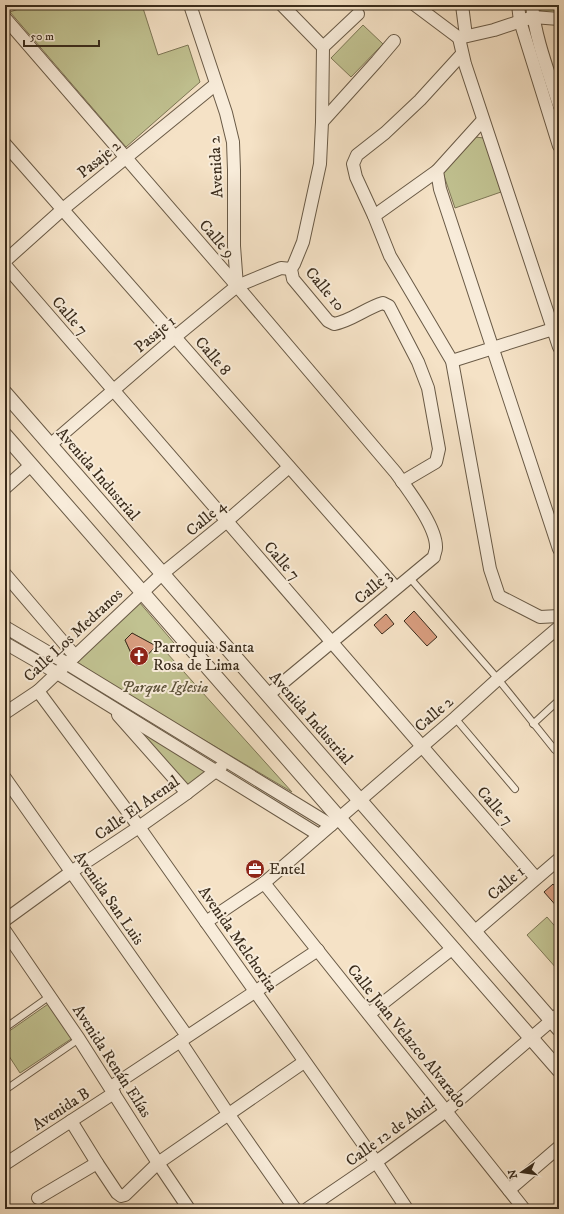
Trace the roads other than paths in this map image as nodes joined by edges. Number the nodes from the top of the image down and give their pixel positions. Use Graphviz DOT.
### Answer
graph roads {
  1 [pos="190,5"];
  2 [pos="282,5"];
  3 [pos="415,5"];
  4 [pos="462,5"];
  5 [pos="518,5"];
  6 [pos="532,11"];
  7 [pos="358,14"];
  8 [pos="5,18"];
  9 [pos="559,19"];
  10 [pos="520,21"];
  11 [pos="462,37"];
  12 [pos="394,41"];
  13 [pos="324,47"];
  14 [pos="462,54"];
  15 [pos="216,84"];
  16 [pos="559,104"];
  17 [pos="483,120"];
  18 [pos="322,122"];
  19 [pos="5,144"];
  20 [pos="559,146"];
  21 [pos="126,158"];
  22 [pos="438,171"];
  23 [pos="62,209"];
  24 [pos="374,216"];
  25 [pos="5,261"];
  26 [pos="5,264"];
  27 [pos="291,269"];
  28 [pos="236,286"];
  29 [pos="556,328"];
  30 [pos="175,337"];
  31 [pos="559,347"];
  32 [pos="493,348"];
  33 [pos="452,361"];
  34 [pos="114,390"];
  35 [pos="5,393"];
  36 [pos="5,435"];
  37 [pos="50,445"];
  38 [pos="31,465"];
  39 [pos="289,467"];
  40 [pos="402,482"];
  41 [pos="5,488"];
  42 [pos="227,521"];
  43 [pos="559,549"];
  44 [pos="5,574"];
  45 [pos="162,574"];
  46 [pos="409,577"];
  47 [pos="396,588"];
  48 [pos="142,592"];
  49 [pos="559,616"];
  50 [pos="5,627"];
  51 [pos="559,627"];
  52 [pos="332,642"];
  53 [pos="5,643"];
  54 [pos="71,659"];
  55 [pos="57,673"];
  56 [pos="498,678"];
  57 [pos="38,691"];
  58 [pos="268,696"];
  59 [pos="559,700"];
  60 [pos="110,705"];
  61 [pos="5,713"];
  62 [pos="455,718"];
  63 [pos="533,724"];
  64 [pos="422,746"];
  65 [pos="559,752"];
  66 [pos="228,762"];
  67 [pos="216,771"];
  68 [pos="5,778"];
  69 [pos="515,789"];
  70 [pos="187,793"];
  71 [pos="360,800"];
  72 [pos="335,821"];
  73 [pos="139,827"];
  74 [pos="319,836"];
  75 [pos="559,859"];
  76 [pos="71,872"];
  77 [pos="536,878"];
  78 [pos="264,883"];
  79 [pos="5,920"];
  80 [pos="206,922"];
  81 [pos="5,931"];
  82 [pos="474,932"];
  83 [pos="452,948"];
  84 [pos="318,950"];
  85 [pos="255,992"];
  86 [pos="50,996"];
  87 [pos="368,1014"];
  88 [pos="548,1026"];
  89 [pos="5,1028"];
  90 [pos="184,1038"];
  91 [pos="79,1039"];
  92 [pos="304,1062"];
  93 [pos="559,1070"];
  94 [pos="5,1090"];
  95 [pos="113,1090"];
  96 [pos="446,1111"];
  97 [pos="230,1115"];
  98 [pos="71,1121"];
  99 [pos="559,1147"];
  100 [pos="376,1162"];
  101 [pos="97,1163"];
  102 [pos="5,1164"];
  103 [pos="158,1164"];
  104 [pos="509,1190"];
  105 [pos="38,1198"];
  106 [pos="189,1209"];
  107 [pos="295,1209"];
  108 [pos="307,1209"];
  109 [pos="407,1209"];
  110 [pos="524,1209"];
  1 -- 15 [label="street, Avenida 2"];
  2 -- 13 [label="street"];
  3 -- 11 [label="street"];
  4 -- 11 [label="street"];
  5 -- 10 [label="street"];
  6 -- 9 [label="street"];
  6 -- 10 [label="street"];
  6 -- 16 [label="street"];
  7 -- 13 [label="street"];
  8 -- 21 [label="street, Calle 9"];
  10 -- 11 [label="street"];
  10 -- 20 [label="street"];
  11 -- 14 [label="street"];
  12 -- 18 [label="street"];
  13 -- 18 [label="street, Calle 10"];
  14 -- 17 [label="street"];
  14 -- 24 [label="street"];
  15 -- 21 [label="street, Pasaje 2"];
  15 -- 28 [label="street, Avenida 2"];
  17 -- 22 [label="street"];
  17 -- 29 [label="street"];
  18 -- 27 [label="street, Calle 10"];
  19 -- 23 [label="street, Calle 8"];
  21 -- 23 [label="street, Pasaje 2"];
  21 -- 28 [label="street, Calle 9"];
  22 -- 24 [label="street"];
  22 -- 32 [label="street"];
  23 -- 25 [label="street, Pasaje 2"];
  23 -- 30 [label="street, Calle 8"];
  24 -- 33 [label="street"];
  26 -- 34 [label="street, Calle 7"];
  27 -- 28 [label="street, Pasaje 1"];
  27 -- 40 [label="street, Calle 10"];
  28 -- 30 [label="street, Pasaje 1"];
  28 -- 40 [label="street, Calle 9"];
  29 -- 31 [label="street"];
  29 -- 32 [label="street"];
  30 -- 34 [label="street, Pasaje 1"];
  30 -- 39 [label="street, Calle 8"];
  32 -- 33 [label="street"];
  32 -- 43 [label="street"];
  33 -- 49 [label="street"];
  34 -- 37 [label="street, Pasaje 1"];
  34 -- 42 [label="street, Calle 7"];
  35 -- 37 [label="street, Avenida Industrial"];
  36 -- 38 [label="street, Avenida Industrial"];
  37 -- 45 [label="street, Avenida Industrial"];
  38 -- 41 [label="street"];
  38 -- 48 [label="street, Avenida Industrial"];
  39 -- 42 [label="street, Calle 4"];
  39 -- 47 [label="street, Calle 8"];
  40 -- 46 [label="street, Calle 3"];
  42 -- 45 [label="street, Calle 4"];
  42 -- 52 [label="street, Calle 7"];
  44 -- 54 [label="street"];
  45 -- 48 [label="street, Calle 4"];
  45 -- 58 [label="street, Avenida Industrial"];
  46 -- 47 [label="street, Calle 3"];
  46 -- 56 [label="lane"];
  47 -- 52 [label="street, Calle 3"];
  48 -- 54 [label="street, Calle Los Medranos"];
  48 -- 72 [label="street, Avenida Industrial"];
  50 -- 54 [label="street"];
  51 -- 56 [label="street, Calle 2"];
  52 -- 58 [label="street, Calle 3"];
  52 -- 64 [label="street, Calle 7"];
  53 -- 55 [label="street"];
  54 -- 55 [label="street, Calle Los Medranos"];
  54 -- 66 [label="street"];
  55 -- 57 [label="street, Calle Los Medranos"];
  55 -- 60 [label="street"];
  56 -- 62 [label="street, Calle 2"];
  56 -- 63 [label="lane"];
  57 -- 61 [label="street, Calle Los Medranos"];
  57 -- 73 [label="street, Avenida Melchorita"];
  58 -- 71 [label="street, Avenida Industrial"];
  59 -- 63 [label="lane"];
  60 -- 67 [label="street"];
  60 -- 70 [label="street"];
  62 -- 64 [label="street, Calle 2"];
  62 -- 69 [label="lane"];
  63 -- 65 [label="lane"];
  64 -- 71 [label="street, Calle 2"];
  64 -- 77 [label="street, Calle 7"];
  66 -- 67 [label="street, Calle El Arenal"];
  66 -- 72 [label="street"];
  67 -- 70 [label="street, Calle El Arenal"];
  67 -- 74 [label="street"];
  68 -- 76 [label="street, Avenida San Luis"];
  70 -- 73 [label="street, Calle El Arenal"];
  71 -- 72 [label="street, Calle 2"];
  71 -- 82 [label="street, Avenida Industrial"];
  72 -- 74 [label="street, Calle 2"];
  72 -- 83 [label="street, Avenida Industrial"];
  73 -- 76 [label="street, Calle El Arenal"];
  73 -- 80 [label="street, Avenida Melchorita"];
  74 -- 78 [label="street, Calle 2"];
  75 -- 77 [label="street, Calle 1"];
  76 -- 79 [label="street, Calle El Arenal"];
  76 -- 90 [label="street, Avenida San Luis"];
  77 -- 82 [label="street, Calle 1"];
  78 -- 80 [label="street, Calle 2"];
  78 -- 84 [label="street, Calle Juan Velazco Alvarado"];
  80 -- 85 [label="street, Avenida Melchorita"];
  81 -- 86 [label="street, Avenida Renán Elías"];
  82 -- 88 [label="street, Avenida Industrial"];
  83 -- 87 [label="street"];
  83 -- 88 [label="street, Avenida Industrial"];
  84 -- 85 [label="street, Avenida B"];
  84 -- 87 [label="street, Calle Juan Velazco Alvarado"];
  85 -- 90 [label="street, Avenida B"];
  85 -- 92 [label="street, Avenida Melchorita"];
  86 -- 89 [label="lane"];
  86 -- 91 [label="street, Avenida Renán Elías"];
  87 -- 96 [label="street, Calle Juan Velazco Alvarado"];
  88 -- 93 [label="street, Avenida Industrial"];
  88 -- 96 [label="street, Calle 12 de Abril"];
  90 -- 95 [label="street, Avenida B"];
  90 -- 97 [label="street, Avenida San Luis"];
  91 -- 94 [label="lane"];
  91 -- 95 [label="street, Avenida Renán Elías"];
  92 -- 97 [label="street"];
  92 -- 100 [label="street, Avenida Melchorita"];
  95 -- 98 [label="street, Avenida B"];
  95 -- 103 [label="street, Avenida Renán Elías"];
  96 -- 100 [label="street, Calle 12 de Abril"];
  96 -- 104 [label="street, Calle Juan Velazco Alvarado"];
  97 -- 103 [label="street"];
  97 -- 107 [label="street, Avenida San Luis"];
  98 -- 101 [label="street"];
  98 -- 102 [label="street, Avenida B"];
  99 -- 104 [label="street"];
  100 -- 108 [label="street, Calle 12 de Abril"];
  100 -- 109 [label="street, Avenida Melchorita"];
  101 -- 103 [label="street"];
  101 -- 105 [label="street"];
  103 -- 106 [label="street, Avenida Renán Elías"];
  104 -- 110 [label="street, Calle Juan Velazco Alvarado"];
}
